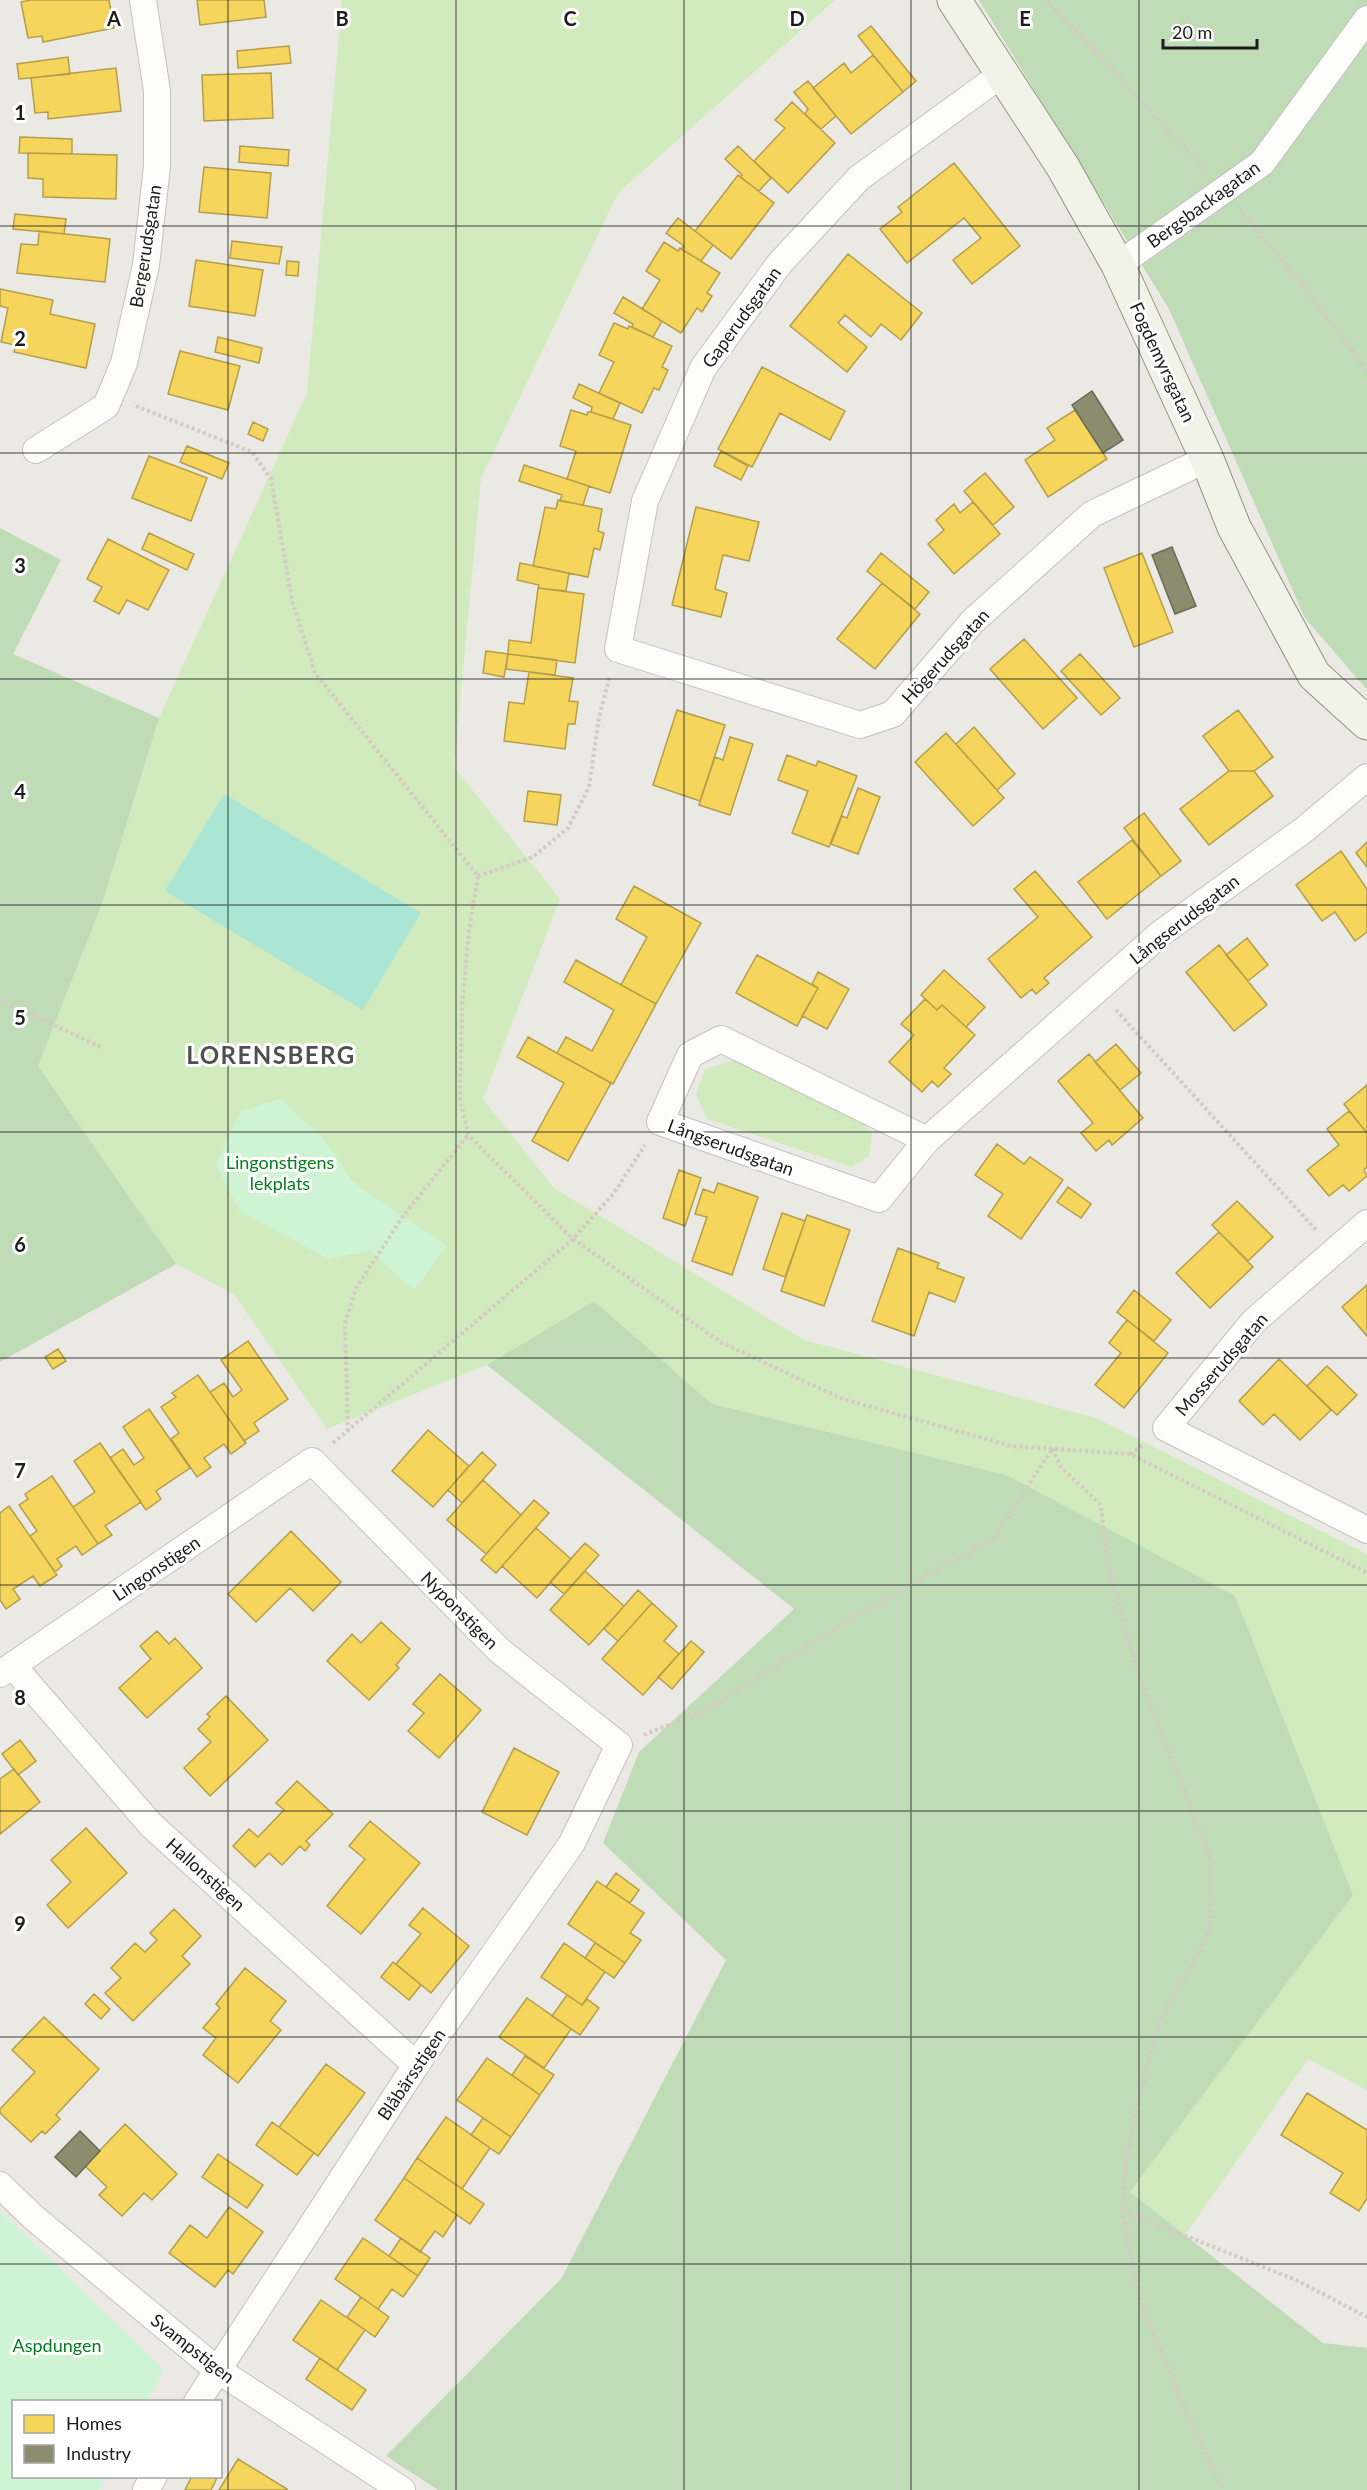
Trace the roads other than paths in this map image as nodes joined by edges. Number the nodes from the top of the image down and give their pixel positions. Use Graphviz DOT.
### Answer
graph roads {
  1 [pos="143,0"];
  2 [pos="954,0"];
  3 [pos="1367,19"];
  4 [pos="1002,74"];
  5 [pos="1118,265"];
  6 [pos="36,450"];
  7 [pos="1207,459"];
  8 [pos="618,649"];
  9 [pos="1367,723"];
  10 [pos="1367,777"];
  11 [pos="927,1140"];
  12 [pos="1367,1223"];
  13 [pos="312,1461"];
  14 [pos="1367,1530"];
  15 [pos="7,1670"];
  16 [pos="619,1745"];
  17 [pos="416,2065"];
  18 [pos="0,2185"];
  19 [pos="216,2369"];
  20 [pos="198,2400"];
  21 [pos="402,2490"];
  1 -- 6 [label="street, Bergerudsgatan"];
  2 -- 4 [label="street, Fogdemyrsgatan"];
  3 -- 5 [label="street, Bergsbackagatan"];
  4 -- 5 [label="street, Fogdemyrsgatan"];
  4 -- 8 [label="street, Gaperudsgatan"];
  5 -- 7 [label="street, Fogdemyrsgatan"];
  7 -- 8 [label="street, Högerudsgatan"];
  7 -- 9 [label="street, Fogdemyrsgatan"];
  10 -- 11 [label="street, Långserudsgatan"];
  11 -- 11 [label="street, Långserudsgatan"];
  12 -- 14 [label="street, Mosserudsgatan"];
  13 -- 15 [label="street, Lingonstigen"];
  13 -- 16 [label="street, Nyponstigen"];
  15 -- 17 [label="street, Hallonstigen"];
  16 -- 17 [label="street, Blåbärsstigen"];
  17 -- 19 [label="street, Blåbärsstigen"];
  18 -- 19 [label="street, Svampstigen"];
  19 -- 20 [label="street, Blåbärsstigen"];
  19 -- 21 [label="street, Svampstigen"];
}
